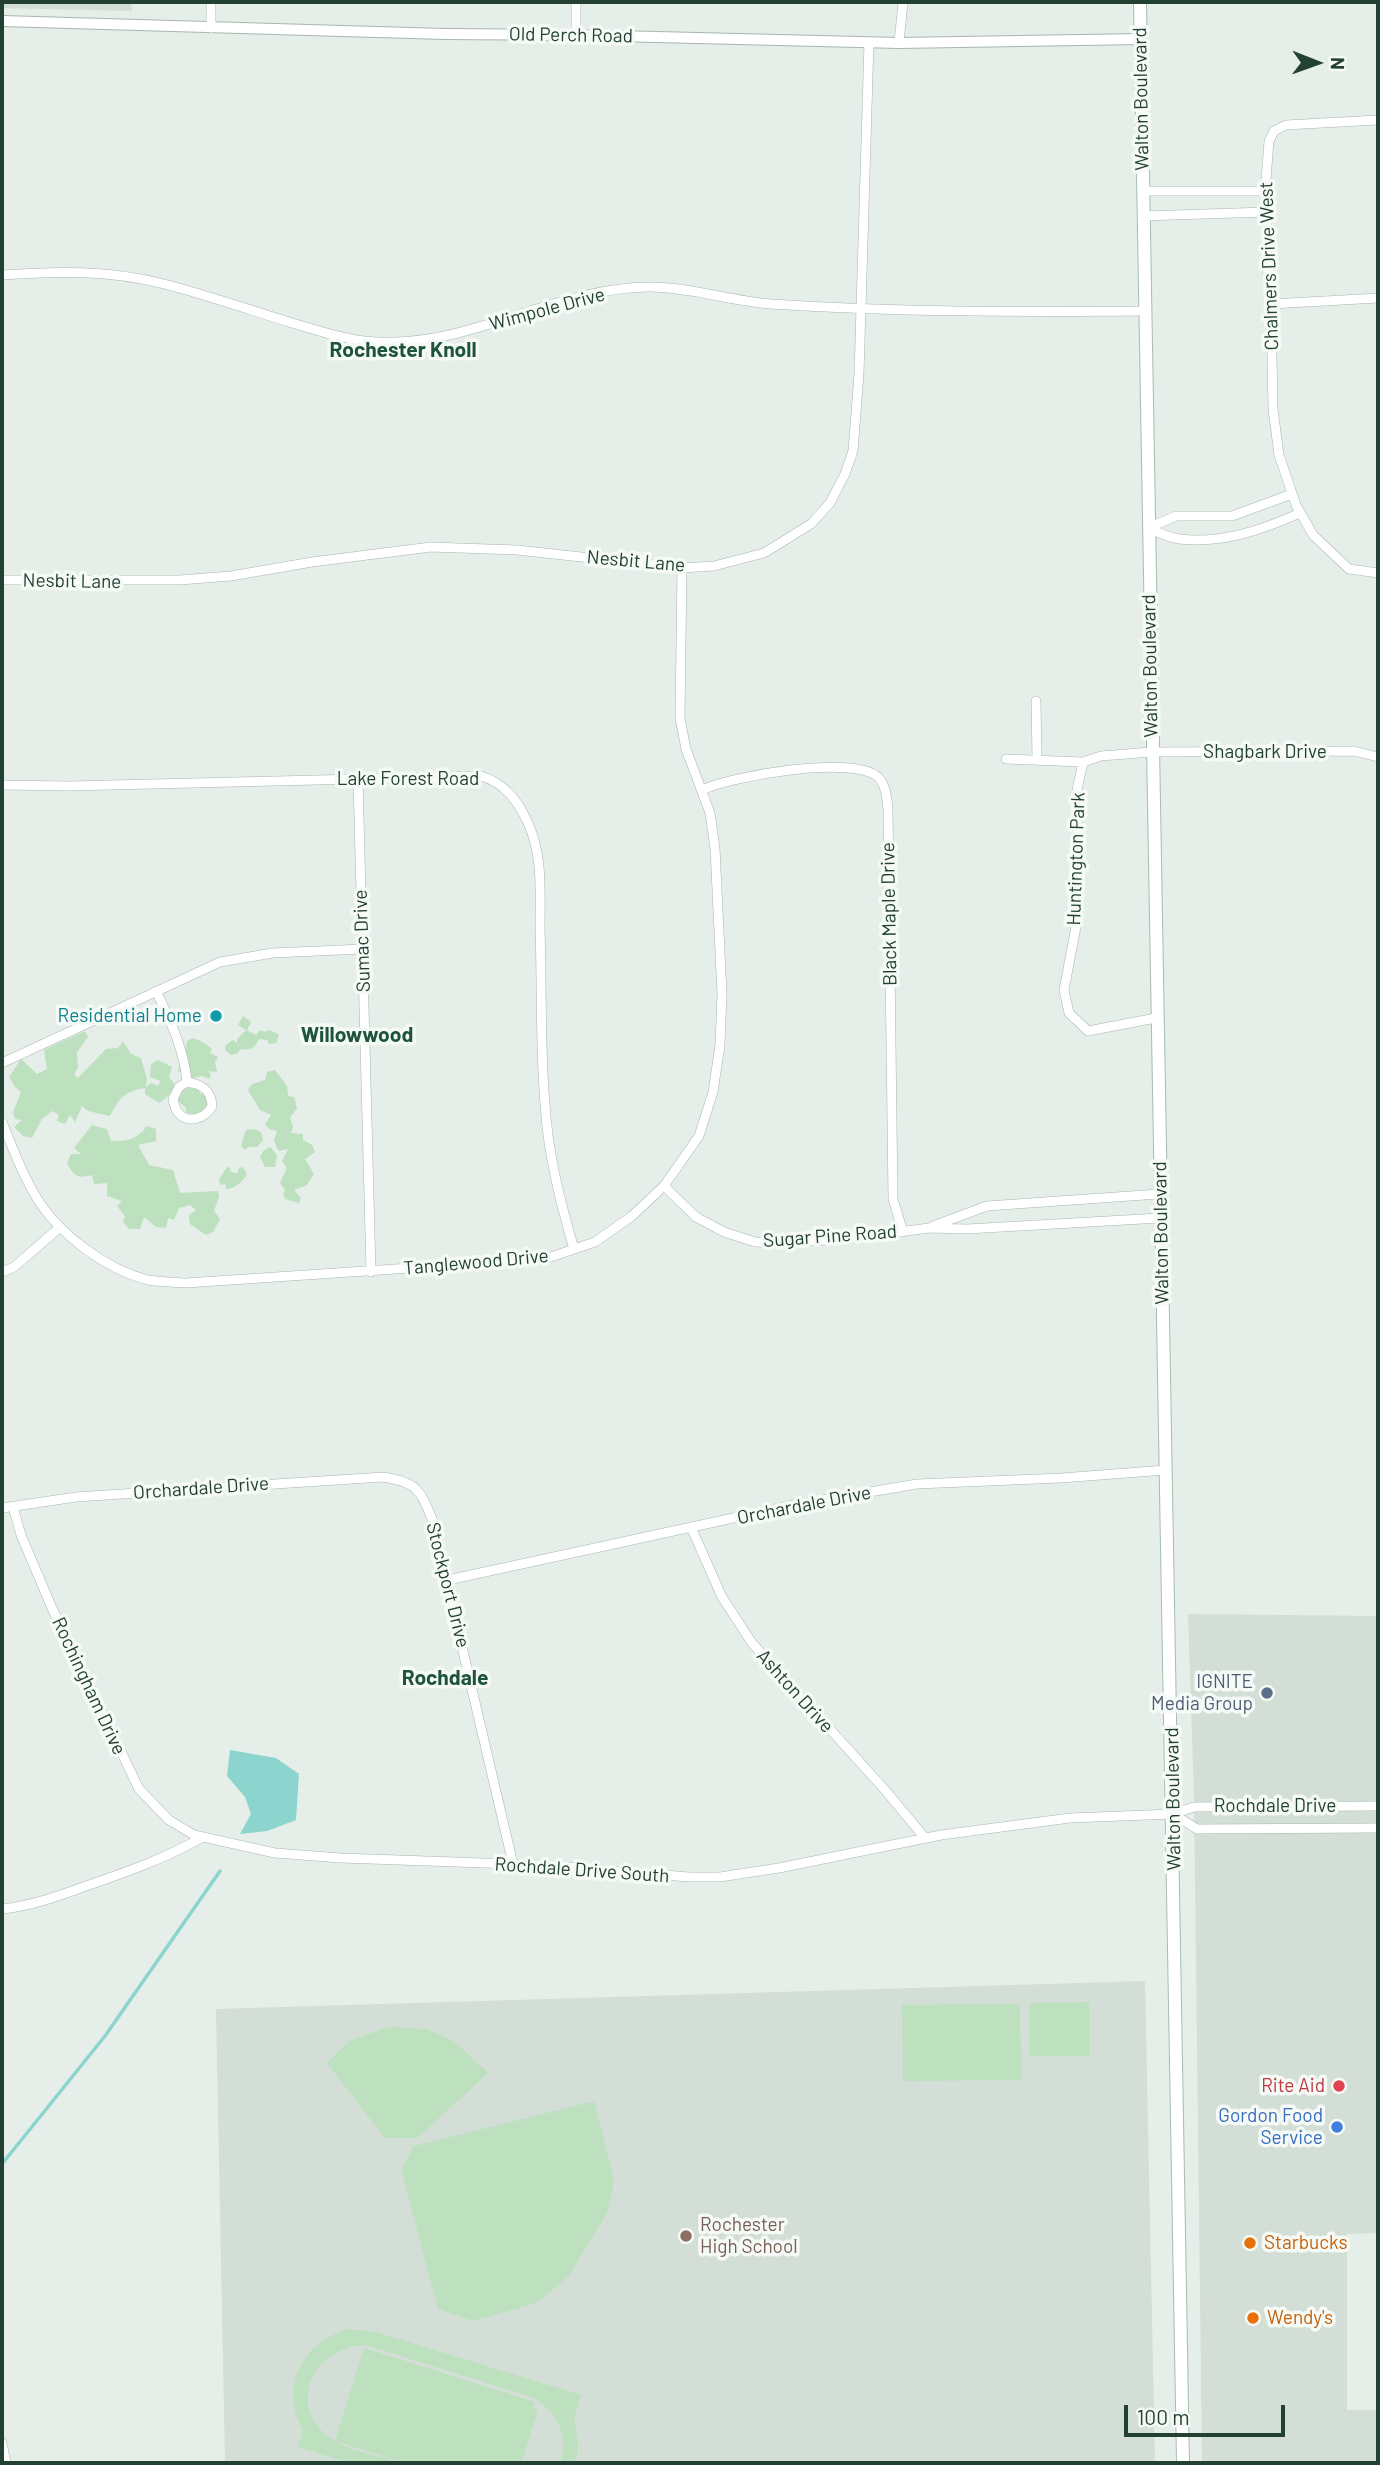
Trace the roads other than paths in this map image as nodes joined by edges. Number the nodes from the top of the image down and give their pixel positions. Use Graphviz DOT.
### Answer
graph roads {
  1 [pos="211,2"];
  2 [pos="576,2"];
  3 [pos="903,2"];
  4 [pos="1140,2"];
  5 [pos="2,20"];
  6 [pos="211,28"];
  7 [pos="576,35"];
  8 [pos="1141,39"];
  9 [pos="869,42"];
  10 [pos="899,43"];
  11 [pos="1378,120"];
  12 [pos="1142,191"];
  13 [pos="1266,191"];
  14 [pos="1267,212"];
  15 [pos="1143,216"];
  16 [pos="2,275"];
  17 [pos="1378,298"];
  18 [pos="1271,304"];
  19 [pos="861,308"];
  20 [pos="1144,311"];
  21 [pos="1292,494"];
  22 [pos="1298,509"];
  23 [pos="1148,528"];
  24 [pos="682,568"];
  25 [pos="1378,573"];
  26 [pos="2,580"];
  27 [pos="1035,701"];
  28 [pos="1152,752"];
  29 [pos="1378,757"];
  30 [pos="1006,759"];
  31 [pos="1037,759"];
  32 [pos="1083,762"];
  33 [pos="358,779"];
  34 [pos="2,785"];
  35 [pos="702,790"];
  36 [pos="363,950"];
  37 [pos="156,991"];
  38 [pos="1156,1018"];
  39 [pos="2,1063"];
  40 [pos="187,1082"];
  41 [pos="2,1122"];
  42 [pos="664,1186"];
  43 [pos="1159,1195"];
  44 [pos="1160,1218"];
  45 [pos="59,1228"];
  46 [pos="929,1228"];
  47 [pos="904,1232"];
  48 [pos="574,1249"];
  49 [pos="2,1272"];
  50 [pos="371,1272"];
  51 [pos="1166,1470"];
  52 [pos="402,1480"];
  53 [pos="13,1507"];
  54 [pos="2,1508"];
  55 [pos="691,1527"];
  56 [pos="447,1580"];
  57 [pos="1378,1806"];
  58 [pos="1173,1814"];
  59 [pos="1378,1828"];
  60 [pos="203,1837"];
  61 [pos="925,1838"];
  62 [pos="513,1864"];
  63 [pos="2,1909"];
  64 [pos="2,2443"];
  65 [pos="6,2463"];
  66 [pos="1183,2463"];
  1 -- 6 [label="street"];
  2 -- 7 [label="street"];
  3 -- 10 [label="street"];
  4 -- 8 [label="main road, Walton Boulevard"];
  5 -- 6 [label="street, Old Perch Road"];
  6 -- 7 [label="street, Old Perch Road"];
  7 -- 9 [label="street, Old Perch Road"];
  8 -- 10 [label="street, Old Perch Road"];
  8 -- 12 [label="main road, Walton Boulevard"];
  9 -- 10 [label="street, Old Perch Road"];
  9 -- 19 [label="street, Nesbit Lane"];
  11 -- 13 [label="street, Chalmers Drive West"];
  12 -- 13 [label="street"];
  12 -- 15 [label="main road, Walton Boulevard"];
  13 -- 14 [label="street, Chalmers Drive West"];
  14 -- 15 [label="street"];
  14 -- 18 [label="street, Chalmers Drive West"];
  15 -- 20 [label="main road, Walton Boulevard"];
  16 -- 19 [label="street, Wimpole Drive"];
  17 -- 18 [label="street"];
  18 -- 21 [label="street, Chalmers Drive West"];
  19 -- 20 [label="street, Wimpole Drive"];
  19 -- 24 [label="street, Nesbit Lane"];
  20 -- 23 [label="main road, Walton Boulevard"];
  21 -- 22 [label="street, Chalmers Drive West"];
  21 -- 23 [label="street"];
  22 -- 23 [label="street"];
  22 -- 25 [label="street, Chalmers Drive West"];
  23 -- 28 [label="main road, Walton Boulevard"];
  24 -- 26 [label="street, Nesbit Lane"];
  24 -- 35 [label="street, Tanglewood Drive"];
  27 -- 31 [label="street"];
  28 -- 29 [label="street, Shagbark Drive"];
  28 -- 32 [label="street"];
  28 -- 38 [label="main road, Walton Boulevard"];
  30 -- 31 [label="street"];
  31 -- 32 [label="street"];
  32 -- 38 [label="street, Huntington Park"];
  33 -- 34 [label="street, Lake Forest Road"];
  33 -- 36 [label="street, Sumac Drive"];
  33 -- 48 [label="street, Lake Forest Road"];
  35 -- 42 [label="street, Tanglewood Drive"];
  35 -- 47 [label="street, Black Maple Drive"];
  36 -- 37 [label="street"];
  36 -- 50 [label="street, Sumac Drive"];
  37 -- 39 [label="street"];
  37 -- 40 [label="street"];
  38 -- 43 [label="main road, Walton Boulevard"];
  40 -- 40 [label="street"];
  41 -- 45 [label="street, Tanglewood Drive"];
  42 -- 47 [label="street, Sugar Pine Road"];
  42 -- 48 [label="street, Tanglewood Drive"];
  43 -- 44 [label="main road, Walton Boulevard"];
  43 -- 46 [label="street, Sugar Pine Road"];
  44 -- 46 [label="street, Sugar Pine Road"];
  44 -- 51 [label="main road, Walton Boulevard"];
  45 -- 49 [label="street"];
  45 -- 50 [label="street, Tanglewood Drive"];
  46 -- 47 [label="street, Sugar Pine Road"];
  48 -- 50 [label="street, Tanglewood Drive"];
  51 -- 55 [label="street, Orchardale Drive"];
  51 -- 58 [label="main road, Walton Boulevard"];
  52 -- 53 [label="street, Orchardale Drive"];
  52 -- 56 [label="street, Stockport Drive"];
  53 -- 54 [label="street, Orchardale Drive"];
  53 -- 60 [label="street, Rochingham Drive"];
  55 -- 56 [label="street, Orchardale Drive"];
  55 -- 61 [label="street, Ashton Drive"];
  56 -- 62 [label="street, Stockport Drive"];
  57 -- 58 [label="street, Rochdale Drive"];
  58 -- 59 [label="street"];
  58 -- 61 [label="street, Rochdale Drive South"];
  58 -- 66 [label="main road, Walton Boulevard"];
  60 -- 62 [label="street, Rochdale Drive South"];
  60 -- 63 [label="street"];
  61 -- 62 [label="street, Rochdale Drive South"];
  64 -- 65 [label="street"];
}
